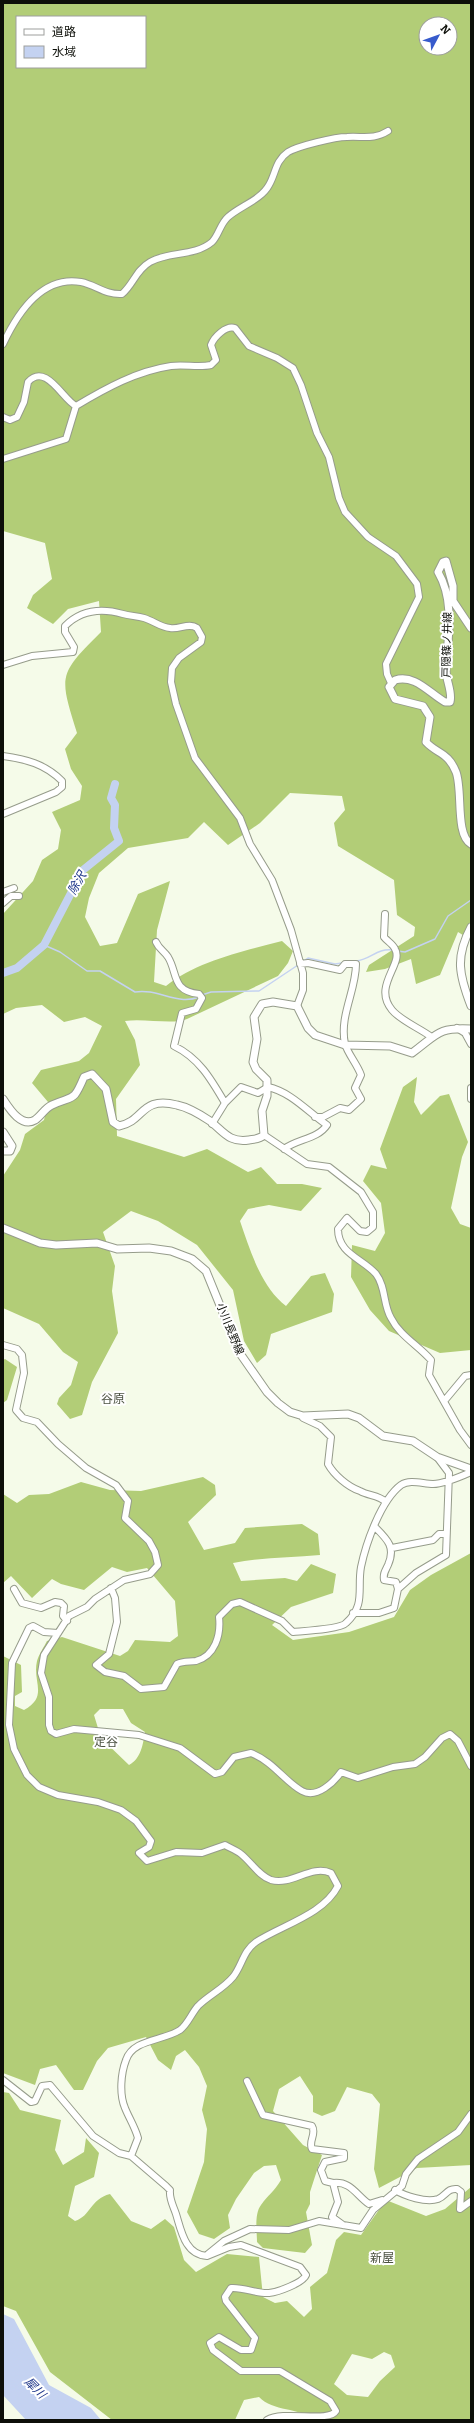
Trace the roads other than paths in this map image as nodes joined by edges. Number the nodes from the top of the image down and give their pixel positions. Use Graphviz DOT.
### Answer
graph roads {
  1 [pos="388,131"];
  2 [pos="3,344"];
  3 [pos="76,406"];
  4 [pos="3,417"];
  5 [pos="3,459"];
  6 [pos="471,628"];
  7 [pos="3,665"];
  8 [pos="392,682"];
  9 [pos="3,756"];
  10 [pos="3,814"];
  11 [pos="471,844"];
  12 [pos="14,888"];
  13 [pos="3,892"];
  14 [pos="19,896"];
  15 [pos="3,903"];
  16 [pos="385,914"];
  17 [pos="471,927"];
  18 [pos="156,942"];
  19 [pos="300,964"];
  20 [pos="297,1006"];
  21 [pos="471,1006"];
  22 [pos="456,1028"];
  23 [pos="471,1029"];
  24 [pos="430,1036"];
  25 [pos="471,1044"];
  26 [pos="345,1045"];
  27 [pos="268,1088"];
  28 [pos="471,1088"];
  29 [pos="3,1098"];
  30 [pos="471,1099"];
  31 [pos="225,1103"];
  32 [pos="315,1117"];
  33 [pos="212,1124"];
  34 [pos="3,1132"];
  35 [pos="264,1136"];
  36 [pos="284,1149"];
  37 [pos="3,1151"];
  38 [pos="3,1228"];
  39 [pos="3,1345"];
  40 [pos="471,1374"];
  41 [pos="445,1400"];
  42 [pos="303,1416"];
  43 [pos="471,1444"];
  44 [pos="437,1457"];
  45 [pos="471,1471"];
  46 [pos="449,1479"];
  47 [pos="386,1502"];
  48 [pos="374,1527"];
  49 [pos="446,1534"];
  50 [pos="392,1548"];
  51 [pos="111,1588"];
  52 [pos="14,1589"];
  53 [pos="398,1589"];
  54 [pos="353,1613"];
  55 [pos="67,1621"];
  56 [pos="58,1633"];
  57 [pos="471,1766"];
  58 [pos="3,2080"];
  59 [pos="247,2081"];
  60 [pos="471,2114"];
  61 [pos="131,2156"];
  62 [pos="333,2182"];
  63 [pos="397,2191"];
  64 [pos="471,2200"];
  65 [pos="345,2226"];
  66 [pos="207,2256"];
  67 [pos="267,2420"];
  1 -- 2 [label="street"];
  3 -- 4 [label="street"];
  3 -- 5 [label="street"];
  3 -- 8 [label="street"];
  6 -- 8 [label="main road, 戸隠篠ノ井線"];
  7 -- 19 [label="street"];
  8 -- 11 [label="main road"];
  9 -- 10 [label="street"];
  12 -- 13 [label="street"];
  14 -- 15 [label="street"];
  16 -- 24 [label="street"];
  17 -- 21 [label="main road"];
  18 -- 31 [label="street"];
  19 -- 20 [label="street"];
  19 -- 26 [label="street"];
  20 -- 26 [label="main road"];
  20 -- 27 [label="main road"];
  22 -- 23 [label="main road"];
  22 -- 24 [label="main road"];
  22 -- 25 [label="street"];
  24 -- 26 [label="main road"];
  26 -- 32 [label="street"];
  27 -- 31 [label="street"];
  27 -- 32 [label="street"];
  27 -- 35 [label="main road"];
  28 -- 30 [label="street"];
  29 -- 33 [label="main road"];
  31 -- 33 [label="street"];
  32 -- 36 [label="street"];
  33 -- 35 [label="main road"];
  34 -- 37 [label="main road"];
  35 -- 36 [label="street"];
  36 -- 41 [label="street"];
  38 -- 42 [label="main road, 小川長野線"];
  39 -- 51 [label="street"];
  40 -- 41 [label="street"];
  41 -- 43 [label="street"];
  42 -- 44 [label="main road, 小川長野線"];
  42 -- 47 [label="street"];
  44 -- 45 [label="main road, 小川長野線"];
  44 -- 46 [label="street"];
  45 -- 46 [label="street"];
  46 -- 47 [label="street"];
  46 -- 49 [label="street"];
  47 -- 48 [label="street"];
  48 -- 50 [label="street"];
  48 -- 54 [label="street"];
  49 -- 50 [label="street"];
  49 -- 53 [label="street"];
  50 -- 53 [label="street"];
  51 -- 54 [label="street"];
  51 -- 55 [label="street"];
  52 -- 55 [label="street"];
  53 -- 54 [label="street"];
  55 -- 56 [label="street"];
  56 -- 57 [label="street"];
  56 -- 61 [label="street"];
  58 -- 61 [label="street"];
  59 -- 62 [label="street"];
  60 -- 63 [label="street"];
  61 -- 66 [label="street"];
  62 -- 63 [label="street"];
  62 -- 65 [label="street"];
  63 -- 64 [label="street"];
  63 -- 65 [label="street"];
  65 -- 66 [label="street"];
  66 -- 67 [label="street"];
}
